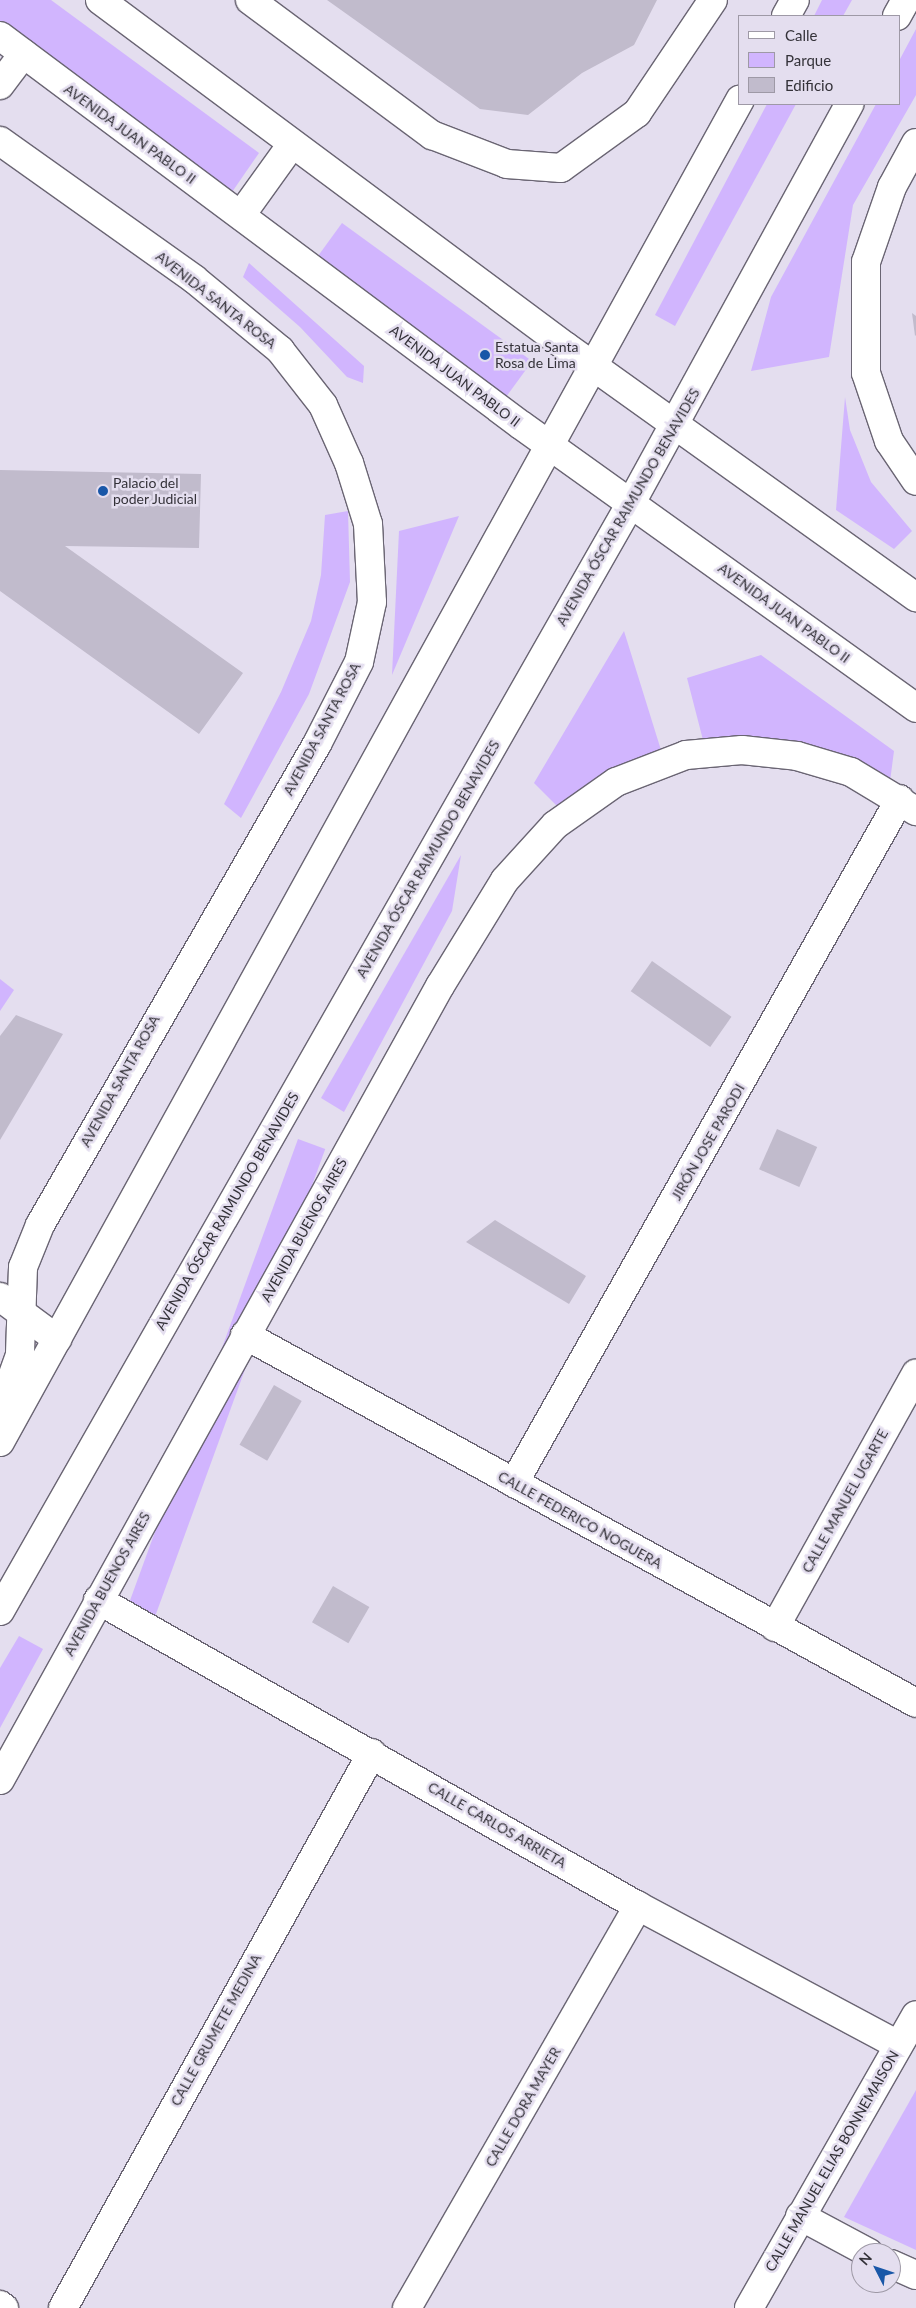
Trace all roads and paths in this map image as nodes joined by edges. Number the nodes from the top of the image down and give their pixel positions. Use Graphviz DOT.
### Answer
graph roads {
  1 [pos="100,0"];
  2 [pos="250,0"];
  3 [pos="713,0"];
  4 [pos="795,0"];
  5 [pos="906,0"];
  6 [pos="787,15"];
  7 [pos="898,15"];
  8 [pos="0,36"];
  9 [pos="23,54"];
  10 [pos="0,85"];
  11 [pos="738,104"];
  12 [pos="849,105"];
  13 [pos="0,141"];
  14 [pos="916,143"];
  15 [pos="292,144"];
  16 [pos="241,215"];
  17 [pos="596,367"];
  18 [pos="675,422"];
  19 [pos="551,447"];
  20 [pos="916,481"];
  21 [pos="631,503"];
  22 [pos="916,597"];
  23 [pos="916,708"];
  24 [pos="908,805"];
  25 [pos="10,1304"];
  26 [pos="245,1335"];
  27 [pos="57,1339"];
  28 [pos="916,1374"];
  29 [pos="0,1411"];
  30 [pos="0,1442"];
  31 [pos="514,1483"];
  32 [pos="98,1600"];
  33 [pos="0,1611"];
  34 [pos="775,1627"];
  35 [pos="916,1703"];
  36 [pos="372,1753"];
  37 [pos="0,1780"];
  38 [pos="638,1906"];
  39 [pos="916,2015"];
  40 [pos="898,2045"];
  41 [pos="800,2216"];
  42 [pos="851,2243"];
  43 [pos="901,2268"];
  44 [pos="916,2275"];
  45 [pos="0,2305"];
  46 [pos="4,2308"];
  47 [pos="63,2308"];
  48 [pos="407,2308"];
  49 [pos="749,2308"];
  1 -- 15 [label="street"];
  2 -- 3 [label="street"];
  4 -- 6 [label="street"];
  5 -- 7 [label="street"];
  8 -- 9 [label="street, AVENIDA JUAN PABLO II"];
  9 -- 10 [label="street"];
  9 -- 16 [label="street, AVENIDA JUAN PABLO II"];
  11 -- 17 [label="street"];
  12 -- 18 [label="street, AVENIDA ÓSCAR RAIMUNDO BENAVIDES"];
  13 -- 25 [label="street, AVENIDA SANTA ROSA"];
  14 -- 20 [label="street"];
  15 -- 16 [label="street"];
  15 -- 17 [label="street"];
  16 -- 19 [label="street, AVENIDA JUAN PABLO II"];
  17 -- 18 [label="street"];
  17 -- 19 [label="street"];
  18 -- 21 [label="street, AVENIDA ÓSCAR RAIMUNDO BENAVIDES"];
  18 -- 22 [label="street"];
  19 -- 21 [label="street, AVENIDA JUAN PABLO II"];
  19 -- 27 [label="street"];
  21 -- 23 [label="street, AVENIDA JUAN PABLO II"];
  21 -- 33 [label="street, AVENIDA ÓSCAR RAIMUNDO BENAVIDES"];
  24 -- 26 [label="street, AVENIDA BUENOS AIRES"];
  24 -- 31 [label="street, JIRÓN JOSE PARODI"];
  25 -- 27 [label="street"];
  25 -- 29 [label="street, AVENIDA SANTA ROSA"];
  26 -- 31 [label="street, CALLE FEDERICO NOGUERA"];
  26 -- 32 [label="street, AVENIDA BUENOS AIRES"];
  27 -- 30 [label="street"];
  28 -- 34 [label="street, CALLE MANUEL UGARTE"];
  31 -- 34 [label="street, CALLE FEDERICO NOGUERA"];
  32 -- 36 [label="street, CALLE CARLOS ARRIETA"];
  32 -- 37 [label="street, AVENIDA BUENOS AIRES"];
  34 -- 35 [label="street, CALLE FEDERICO NOGUERA"];
  36 -- 38 [label="street, CALLE CARLOS ARRIETA"];
  36 -- 47 [label="street, CALLE GRUMETE MEDINA"];
  38 -- 40 [label="street, CALLE CARLOS ARRIETA"];
  38 -- 48 [label="street, CALLE DORA MAYER"];
  39 -- 40 [label="street, CALLE MANUEL ELIAS BONNEMAISON"];
  40 -- 41 [label="street, CALLE MANUEL ELIAS BONNEMAISON"];
  41 -- 42 [label="street"];
  41 -- 49 [label="street, CALLE MANUEL ELIAS BONNEMAISON"];
  43 -- 44 [label="street"];
  45 -- 46 [label="street"];
}
